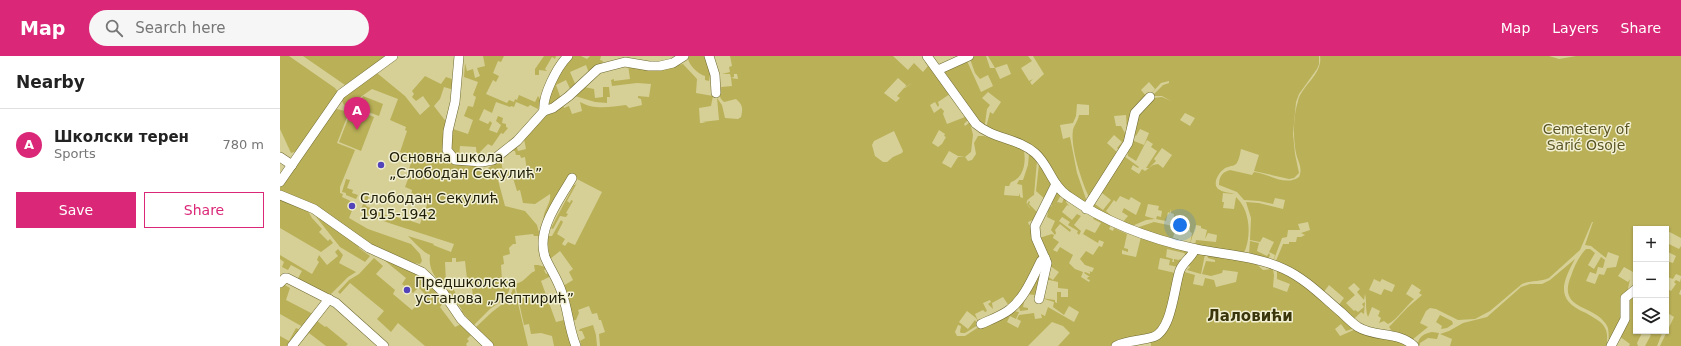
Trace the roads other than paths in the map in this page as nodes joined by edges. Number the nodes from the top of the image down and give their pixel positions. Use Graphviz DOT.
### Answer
graph roads {
  1 [pos="393,56"];
  2 [pos="459,56"];
  3 [pos="568,56"];
  4 [pos="684,56"];
  5 [pos="709,56"];
  6 [pos="926,56"];
  7 [pos="969,56"];
  8 [pos="938,70"];
  9 [pos="716,93"];
  10 [pos="1150,97"];
  11 [pos="544,111"];
  12 [pos="280,157"];
  13 [pos="292,164"];
  14 [pos="572,178"];
  15 [pos="280,182"];
  16 [pos="1056,184"];
  17 [pos="280,195"];
  18 [pos="1086,209"];
  19 [pos="1195,249"];
  20 [pos="1045,258"];
  21 [pos="280,283"];
  22 [pos="1633,291"];
  23 [pos="329,298"];
  24 [pos="1039,299"];
  25 [pos="981,324"];
  26 [pos="292,346"];
  27 [pos="384,346"];
  28 [pos="489,346"];
  29 [pos="576,346"];
  30 [pos="1116,346"];
  31 [pos="1414,346"];
  32 [pos="1611,346"];
  1 -- 13 [label="street"];
  2 -- 11 [label="street"];
  3 -- 11 [label="street"];
  4 -- 11 [label="street"];
  5 -- 9 [label="street"];
  6 -- 8 [label="street"];
  7 -- 8 [label="street"];
  8 -- 16 [label="street"];
  10 -- 18 [label="street"];
  12 -- 13 [label="street"];
  13 -- 15 [label="street"];
  14 -- 29 [label="street"];
  16 -- 18 [label="street"];
  16 -- 20 [label="street"];
  17 -- 28 [label="street"];
  18 -- 19 [label="street"];
  19 -- 30 [label="street"];
  19 -- 31 [label="street"];
  20 -- 24 [label="street"];
  20 -- 25 [label="street"];
  21 -- 23 [label="street"];
  22 -- 32 [label="street"];
  23 -- 26 [label="street"];
  23 -- 27 [label="street"];
}
